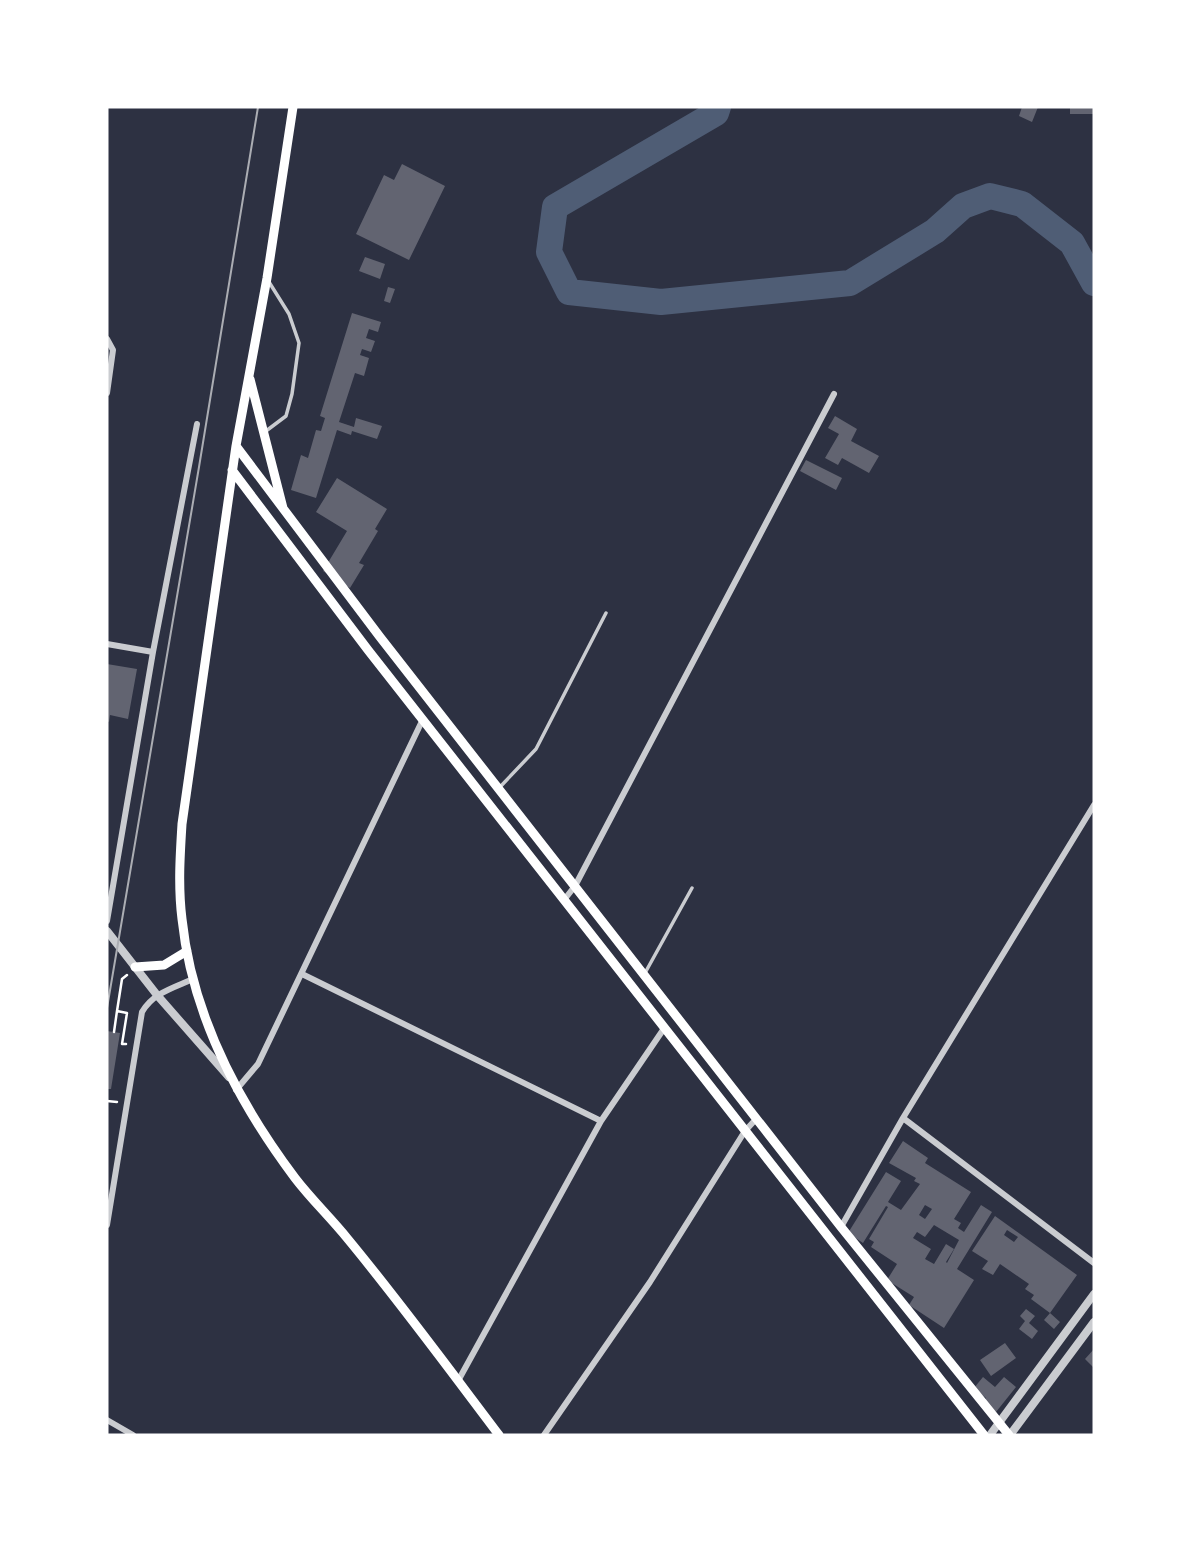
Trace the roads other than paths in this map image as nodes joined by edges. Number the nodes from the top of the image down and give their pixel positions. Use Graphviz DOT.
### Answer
graph roads {
  1 [pos="293,107"];
  2 [pos="267,278"];
  3 [pos="107,339"];
  4 [pos="249,374"];
  5 [pos="107,393"];
  6 [pos="834,394"];
  7 [pos="197,424"];
  8 [pos="264,432"];
  9 [pos="236,446"];
  10 [pos="232,470"];
  11 [pos="284,511"];
  12 [pos="606,613"];
  13 [pos="380,637"];
  14 [pos="107,643"];
  15 [pos="368,650"];
  16 [pos="153,652"];
  17 [pos="423,719"];
  18 [pos="498,789"];
  19 [pos="1094,805"];
  20 [pos="575,886"];
  21 [pos="692,888"];
  22 [pos="564,900"];
  23 [pos="107,921"];
  24 [pos="107,931"];
  25 [pos="187,951"];
  26 [pos="135,967"];
  27 [pos="302,974"];
  28 [pos="644,975"];
  29 [pos="192,979"];
  30 [pos="157,995"];
  31 [pos="665,1027"];
  32 [pos="231,1079"];
  33 [pos="236,1090"];
  34 [pos="757,1118"];
  35 [pos="903,1118"];
  36 [pos="601,1121"];
  37 [pos="745,1130"];
  38 [pos="107,1225"];
  39 [pos="841,1227"];
  40 [pos="1094,1263"];
  41 [pos="1094,1294"];
  42 [pos="1094,1322"];
  43 [pos="458,1381"];
  44 [pos="107,1420"];
  45 [pos="999,1424"];
  46 [pos="133,1435"];
  47 [pos="499,1435"];
  48 [pos="544,1435"];
  49 [pos="984,1435"];
  50 [pos="990,1435"];
  51 [pos="1009,1435"];
  1 -- 2 [label="main road"];
  2 -- 4 [label="main road"];
  2 -- 8 [label="lane"];
  3 -- 5 [label="street"];
  4 -- 8 [label="main road"];
  4 -- 9 [label="main road"];
  6 -- 20 [label="street"];
  7 -- 16 [label="street"];
  8 -- 11 [label="main road"];
  9 -- 10 [label="main road"];
  9 -- 11 [label="main road"];
  10 -- 15 [label="main road"];
  10 -- 25 [label="main road"];
  11 -- 13 [label="main road"];
  12 -- 18 [label="lane"];
  13 -- 15 [label="main road"];
  13 -- 18 [label="main road"];
  14 -- 16 [label="street"];
  15 -- 17 [label="main road"];
  16 -- 23 [label="street"];
  17 -- 22 [label="main road"];
  17 -- 27 [label="street"];
  18 -- 20 [label="main road"];
  19 -- 35 [label="street"];
  20 -- 22 [label="street"];
  20 -- 28 [label="main road"];
  21 -- 28 [label="lane"];
  22 -- 31 [label="main road"];
  24 -- 26 [label="street"];
  25 -- 26 [label="main road"];
  25 -- 29 [label="main road"];
  26 -- 30 [label="street"];
  27 -- 33 [label="street"];
  27 -- 36 [label="street"];
  28 -- 34 [label="main road"];
  29 -- 30 [label="street"];
  29 -- 32 [label="main road"];
  30 -- 32 [label="street"];
  30 -- 38 [label="street"];
  31 -- 36 [label="street"];
  31 -- 37 [label="main road"];
  32 -- 33 [label="main road"];
  33 -- 43 [label="main road"];
  34 -- 37 [label="street"];
  34 -- 39 [label="main road"];
  35 -- 39 [label="street"];
  35 -- 40 [label="street"];
  36 -- 43 [label="street"];
  37 -- 48 [label="street"];
  37 -- 49 [label="main road"];
  39 -- 45 [label="main road"];
  41 -- 45 [label="street"];
  42 -- 51 [label="street"];
  43 -- 47 [label="main road"];
  44 -- 46 [label="street"];
  45 -- 50 [label="street"];
  45 -- 51 [label="main road"];
}
